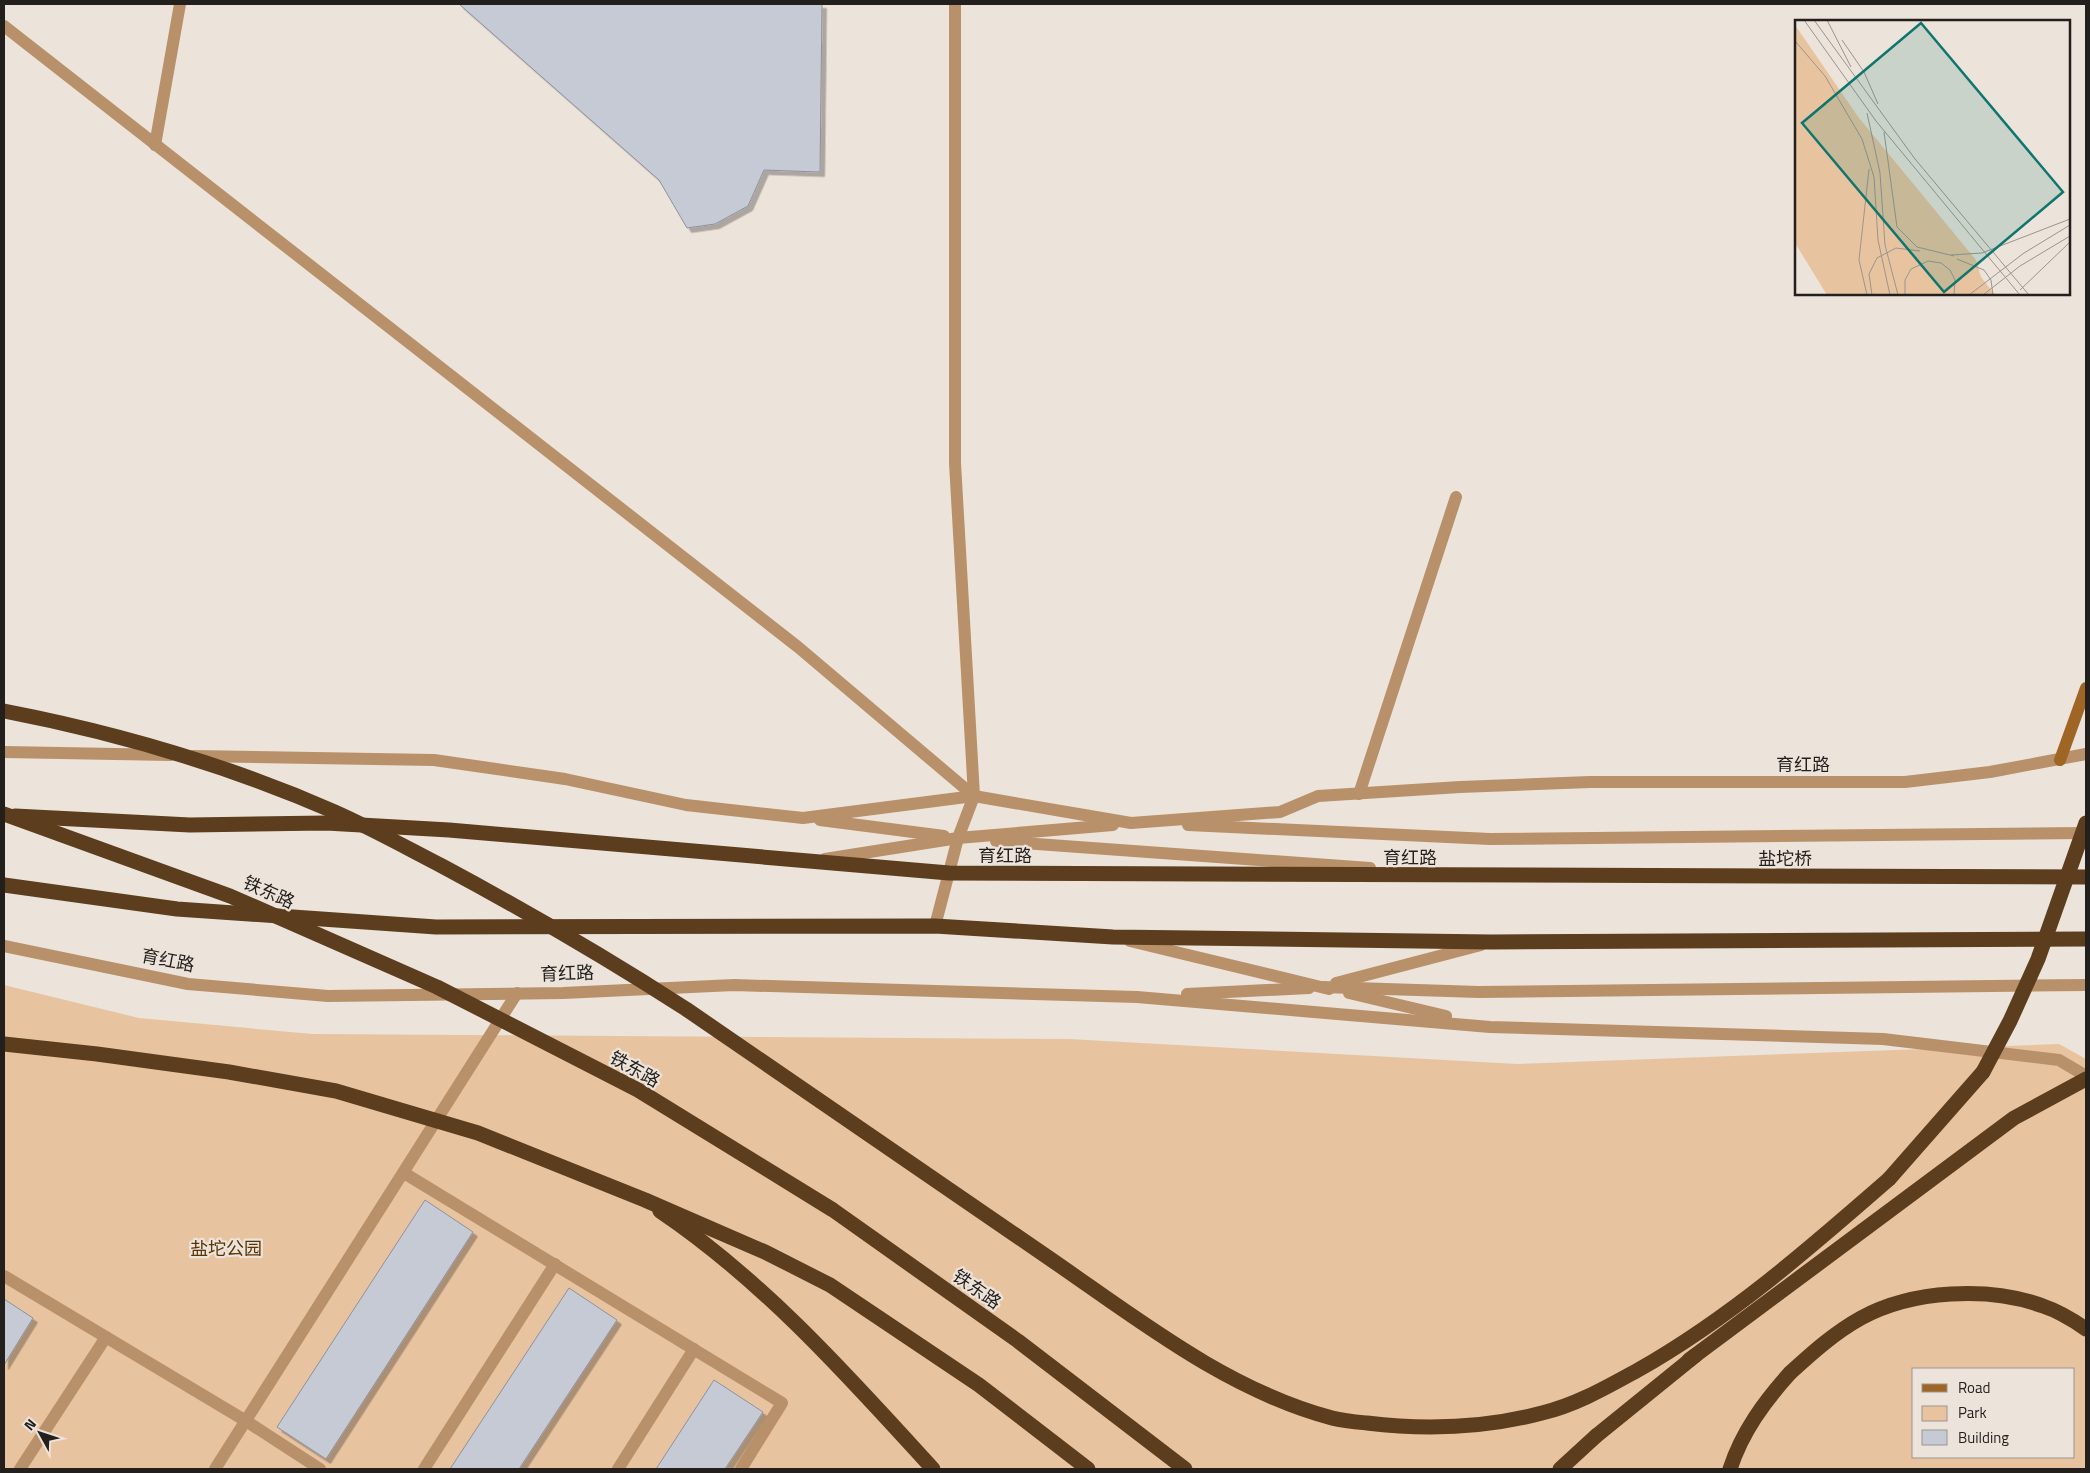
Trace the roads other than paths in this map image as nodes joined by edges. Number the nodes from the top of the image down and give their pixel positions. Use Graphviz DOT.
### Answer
graph roads {
  1 [pos="180,4"];
  2 [pos="955,4"];
  3 [pos="4,26"];
  4 [pos="156,145"];
  5 [pos="1456,497"];
  6 [pos="2086,688"];
  7 [pos="4,711"];
  8 [pos="4,752"];
  9 [pos="2086,754"];
  10 [pos="2060,760"];
  11 [pos="1360,794"];
  12 [pos="974,796"];
  13 [pos="4,815"];
  14 [pos="803,818"];
  15 [pos="1131,823"];
  16 [pos="2086,823"];
  17 [pos="2086,833"];
  18 [pos="958,838"];
  19 [pos="808,862"];
  20 [pos="949,873"];
  21 [pos="1484,876"];
  22 [pos="2086,877"];
  23 [pos="4,885"];
  24 [pos="935,926"];
  25 [pos="1113,937"];
  26 [pos="2086,940"];
  27 [pos="1491,942"];
  28 [pos="4,946"];
  29 [pos="2086,985"];
  30 [pos="1323,987"];
  31 [pos="517,993"];
  32 [pos="1137,997"];
  33 [pos="1490,1027"];
  34 [pos="4,1044"];
  35 [pos="2086,1077"];
  36 [pos="404,1172"];
  37 [pos="1889,1179"];
  38 [pos="1908,1196"];
  39 [pos="645,1200"];
  40 [pos="555,1264"];
  41 [pos="4,1276"];
  42 [pos="1780,1282"];
  43 [pos="2086,1329"];
  44 [pos="106,1337"];
  45 [pos="1683,1344"];
  46 [pos="694,1350"];
  47 [pos="1689,1360"];
  48 [pos="246,1421"];
  49 [pos="20,1469"];
  50 [pos="215,1469"];
  51 [pos="320,1469"];
  52 [pos="424,1469"];
  53 [pos="618,1469"];
  54 [pos="742,1469"];
  55 [pos="934,1469"];
  56 [pos="1088,1469"];
  57 [pos="1185,1469"];
  58 [pos="1560,1469"];
  59 [pos="1730,1469"];
  1 -- 4 [label="street"];
  2 -- 12 [label="street"];
  3 -- 4 [label="street"];
  4 -- 12 [label="street"];
  5 -- 11 [label="street"];
  6 -- 10 [label="street"];
  7 -- 45 [label="highway, bridge"];
  8 -- 14 [label="street, 育红路"];
  9 -- 10 [label="street, 育红路"];
  10 -- 11 [label="street, 育红路"];
  11 -- 15 [label="street, 育红路"];
  12 -- 14 [label="street, 育红路"];
  12 -- 15 [label="street, 育红路"];
  12 -- 18 [label="street"];
  13 -- 19 [label="highway, 育红路"];
  13 -- 57 [label="highway, 铁东路, bridge"];
  14 -- 18 [label="street, 育红路"];
  15 -- 17 [label="street, 育红路"];
  15 -- 18 [label="street, 育红路"];
  16 -- 37 [label="highway, bridge"];
  18 -- 19 [label="street, 育红路"];
  18 -- 20 [label="street"];
  18 -- 21 [label="street, 育红路"];
  19 -- 20 [label="highway, 育红路"];
  20 -- 21 [label="highway, 育红路"];
  20 -- 24 [label="street"];
  21 -- 22 [label="highway, 盐坨桥"];
  23 -- 24 [label="highway, 育红路"];
  24 -- 25 [label="highway, 育红路"];
  25 -- 27 [label="highway, 育红路"];
  25 -- 30 [label="street, 育红路"];
  26 -- 27 [label="highway"];
  27 -- 30 [label="street, 育红路"];
  28 -- 31 [label="street, 育红路"];
  29 -- 30 [label="street, 育红路"];
  30 -- 32 [label="street, 育红路"];
  30 -- 33 [label="street, 育红路"];
  31 -- 32 [label="street, 育红路"];
  31 -- 36 [label="street"];
  32 -- 33 [label="street, 育红路"];
  33 -- 35 [label="street, 育红路"];
  34 -- 39 [label="highway, bridge"];
  35 -- 38 [label="highway, bridge"];
  36 -- 40 [label="street"];
  36 -- 48 [label="street"];
  37 -- 42 [label="highway, bridge"];
  37 -- 45 [label="highway, bridge"];
  38 -- 42 [label="highway, bridge"];
  38 -- 47 [label="highway, bridge"];
  39 -- 55 [label="highway, bridge"];
  39 -- 56 [label="highway, bridge"];
  40 -- 46 [label="street"];
  40 -- 52 [label="street"];
  41 -- 44 [label="street"];
  42 -- 45 [label="highway, bridge"];
  42 -- 47 [label="highway, bridge"];
  43 -- 59 [label="highway, bridge"];
  44 -- 48 [label="street"];
  44 -- 49 [label="street"];
  46 -- 53 [label="street"];
  46 -- 54 [label="street"];
  47 -- 58 [label="highway, bridge"];
  48 -- 50 [label="street"];
  48 -- 51 [label="street"];
}
